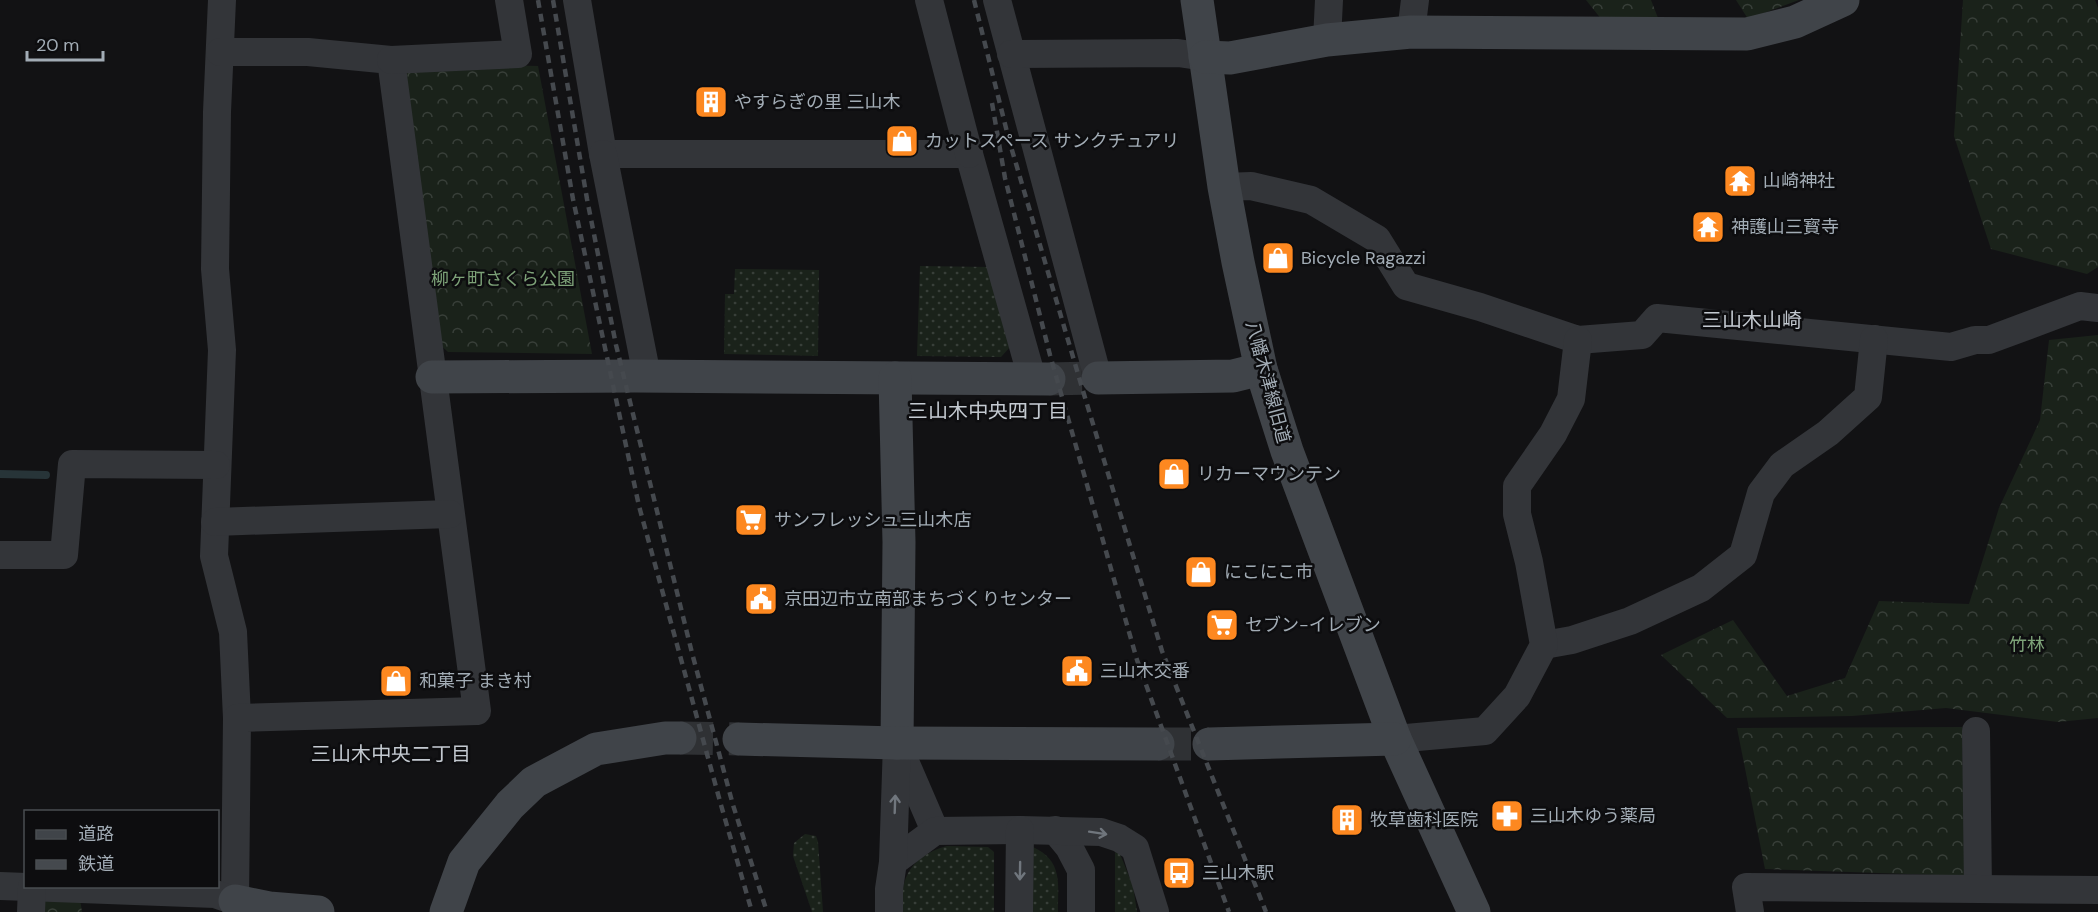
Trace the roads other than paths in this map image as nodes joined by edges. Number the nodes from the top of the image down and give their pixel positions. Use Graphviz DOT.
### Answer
graph roads {
  1 [pos="222,0"];
  2 [pos="509,0"];
  3 [pos="577,0"];
  4 [pos="929,0"];
  5 [pos="997,0"];
  6 [pos="1197,0"];
  7 [pos="1329,0"];
  8 [pos="1415,0"];
  9 [pos="1843,0"];
  10 [pos="1411,32"];
  11 [pos="1327,40"];
  12 [pos="220,52"];
  13 [pos="1011,54"];
  14 [pos="1206,57"];
  15 [pos="391,60"];
  16 [pos="603,154"];
  17 [pos="969,154"];
  18 [pos="1224,187"];
  19 [pos="2098,308"];
  20 [pos="1874,339"];
  21 [pos="1578,340"];
  22 [pos="1261,369"];
  23 [pos="645,376"];
  24 [pos="432,377"];
  25 [pos="896,378"];
  26 [pos="1040,378"];
  27 [pos="1098,378"];
  28 [pos="216,465"];
  29 [pos="450,514"];
  30 [pos="215,522"];
  31 [pos="0,555"];
  32 [pos="1544,645"];
  33 [pos="237,718"];
  34 [pos="1976,731"];
  35 [pos="680,738"];
  36 [pos="739,739"];
  37 [pos="1395,739"];
  38 [pos="897,743"];
  39 [pos="1158,744"];
  40 [pos="1209,744"];
  41 [pos="1020,830"];
  42 [pos="1055,830"];
  43 [pos="935,831"];
  44 [pos="893,862"];
  45 [pos="0,886"];
  46 [pos="24,887"];
  47 [pos="32,888"];
  48 [pos="58,888"];
  49 [pos="1978,889"];
  50 [pos="2098,890"];
  51 [pos="236,907"];
  52 [pos="31,912"];
  53 [pos="318,912"];
  54 [pos="446,912"];
  55 [pos="889,912"];
  56 [pos="1019,912"];
  57 [pos="1081,912"];
  58 [pos="1155,912"];
  59 [pos="1474,912"];
  60 [pos="1750,912"];
  1 -- 12 [label="street"];
  2 -- 15 [label="street"];
  3 -- 16 [label="street"];
  4 -- 17 [label="street"];
  5 -- 13 [label="street"];
  6 -- 14 [label="street, 八幡木津線旧道"];
  7 -- 11 [label="street"];
  8 -- 10 [label="street"];
  9 -- 10 [label="street"];
  10 -- 11 [label="street"];
  11 -- 14 [label="street"];
  12 -- 15 [label="street"];
  12 -- 28 [label="street"];
  13 -- 14 [label="street"];
  13 -- 27 [label="street"];
  14 -- 18 [label="street, 八幡木津線旧道"];
  15 -- 24 [label="street"];
  16 -- 17 [label="street"];
  16 -- 23 [label="street"];
  17 -- 26 [label="street"];
  18 -- 21 [label="street"];
  18 -- 22 [label="street, 八幡木津線旧道"];
  19 -- 20 [label="street"];
  20 -- 21 [label="street"];
  20 -- 32 [label="street"];
  21 -- 32 [label="street"];
  22 -- 27 [label="street"];
  22 -- 37 [label="street, 八幡木津線旧道"];
  23 -- 24 [label="street"];
  23 -- 25 [label="street"];
  24 -- 29 [label="street"];
  25 -- 26 [label="street"];
  25 -- 38 [label="street"];
  28 -- 30 [label="street"];
  28 -- 31 [label="street"];
  29 -- 30 [label="street"];
  29 -- 33 [label="street"];
  30 -- 33 [label="street"];
  32 -- 37 [label="street"];
  33 -- 51 [label="street"];
  34 -- 49 [label="street"];
  35 -- 54 [label="street"];
  36 -- 38 [label="street"];
  37 -- 40 [label="street"];
  37 -- 59 [label="street, 八幡木津線旧道"];
  38 -- 39 [label="street"];
  38 -- 43 [label="street"];
  44 -- 38 [label="street, one-way"];
  41 -- 42 [label="street"];
  41 -- 43 [label="street"];
  41 -- 56 [label="street, one-way"];
  42 -- 57 [label="street"];
  42 -- 58 [label="street, one-way"];
  43 -- 44 [label="street"];
  44 -- 55 [label="street"];
  45 -- 46 [label="street"];
  47 -- 52 [label="street"];
  48 -- 51 [label="street"];
  49 -- 50 [label="street"];
  49 -- 60 [label="street"];
  51 -- 53 [label="street"];
}
